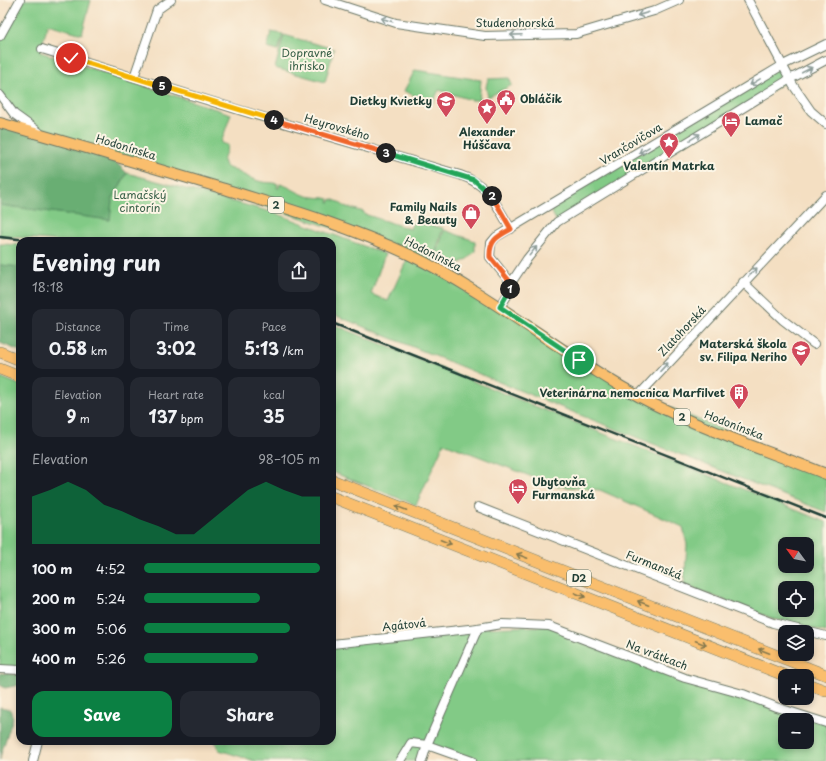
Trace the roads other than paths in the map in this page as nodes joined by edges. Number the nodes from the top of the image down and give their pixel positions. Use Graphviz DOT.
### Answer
graph roads {
  1 [pos="20,0"];
  2 [pos="170,0"];
  3 [pos="325,0"];
  4 [pos="679,0"];
  5 [pos="748,0"];
  6 [pos="0,34"];
  7 [pos="0,42"];
  8 [pos="826,44"];
  9 [pos="42,49"];
  10 [pos="826,60"];
  11 [pos="783,65"];
  12 [pos="134,77"];
  13 [pos="790,79"];
  14 [pos="0,95"];
  15 [pos="0,123"];
  16 [pos="826,124"];
  17 [pos="45,136"];
  18 [pos="826,195"];
  19 [pos="511,229"];
  20 [pos="743,282"];
  21 [pos="511,283"];
  22 [pos="500,307"];
  23 [pos="814,344"];
  24 [pos="0,352"];
  25 [pos="16,358"];
  26 [pos="0,369"];
  27 [pos="16,375"];
  28 [pos="638,396"];
  29 [pos="826,474"];
  30 [pos="336,482"];
  31 [pos="336,499"];
  32 [pos="478,507"];
  33 [pos="478,628"];
  34 [pos="826,636"];
  35 [pos="336,644"];
  36 [pos="0,669"];
  37 [pos="16,670"];
  38 [pos="778,673"];
  39 [pos="826,675"];
  40 [pos="814,687"];
  41 [pos="826,691"];
  42 [pos="826,723"];
  43 [pos="427,744"];
  44 [pos="37,745"];
  45 [pos="33,761"];
  46 [pos="400,761"];
  47 [pos="422,761"];
  48 [pos="472,761"];
  1 -- 6 [label="street"];
  2 -- 12 [label="street"];
  4 -- 3 [label="street, Studenohorská, one-way"];
  5 -- 11 [label="street"];
  6 -- 7 [label="street"];
  8 -- 11 [label="street, Vrančovičova"];
  9 -- 12 [label="street, Heyrovského"];
  13 -- 10 [label="street, one-way"];
  11 -- 13 [label="street"];
  11 -- 19 [label="street, Vrančovičova, one-way"];
  12 -- 19 [label="street, Heyrovského"];
  13 -- 16 [label="street"];
  21 -- 13 [label="street, one-way"];
  14 -- 17 [label="street"];
  15 -- 17 [label="main road, Hodonínska / 2"];
  17 -- 22 [label="main road, Hodonínska / 2"];
  20 -- 18 [label="street, Zlatohorská, one-way"];
  19 -- 21 [label="street, Vrančovičova"];
  20 -- 23 [label="street"];
  28 -- 20 [label="street, Zlatohorská, one-way"];
  21 -- 22 [label="street"];
  22 -- 28 [label="main road, Hodonínska / 2"];
  24 -- 25 [label="highway"];
  26 -- 27 [label="highway"];
  28 -- 29 [label="main road, Hodonínska / 2"];
  39 -- 30 [label="highway, D2, one-way"];
  31 -- 38 [label="highway, D2, one-way"];
  32 -- 34 [label="street, Furmanská"];
  33 -- 35 [label="street, Agátová"];
  33 -- 42 [label="street, Na vrátkach"];
  33 -- 43 [label="street"];
  36 -- 37 [label="street"];
  40 -- 41 [label="highway"];
  43 -- 46 [label="street"];
  43 -- 47 [label="street"];
  43 -- 48 [label="street"];
  44 -- 45 [label="street"];
}
